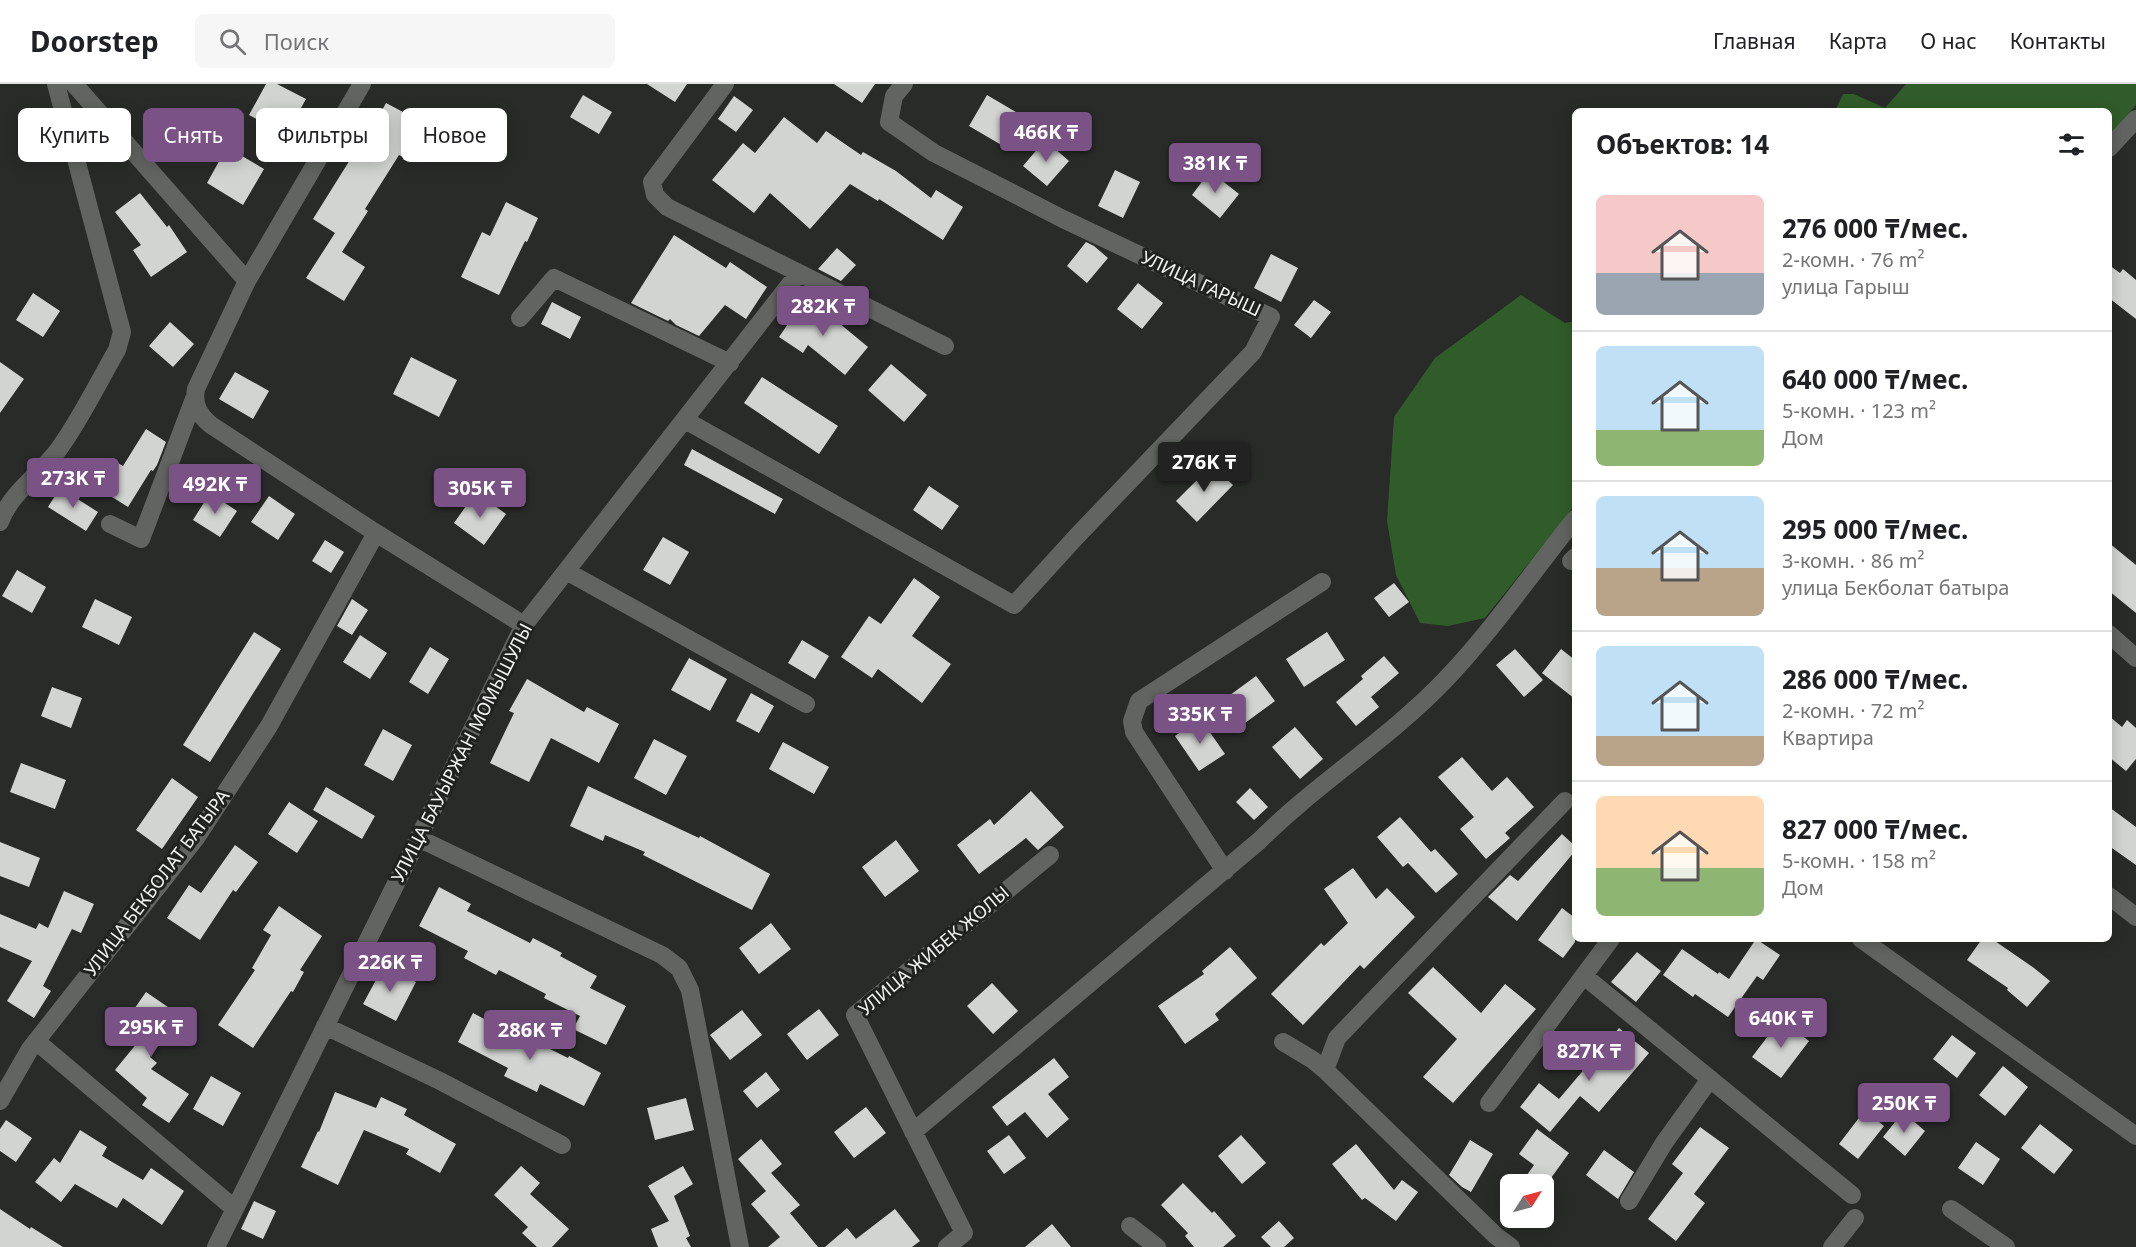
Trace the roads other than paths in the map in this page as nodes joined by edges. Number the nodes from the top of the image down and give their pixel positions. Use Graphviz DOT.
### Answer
graph roads {
  1 [pos="56,84"];
  2 [pos="74,84"];
  3 [pos="362,84"];
  4 [pos="724,84"];
  5 [pos="904,84"];
  6 [pos="2136,119"];
  7 [pos="2112,145"];
  8 [pos="798,274"];
  9 [pos="247,280"];
  10 [pos="520,318"];
  11 [pos="945,346"];
  12 [pos="730,363"];
  13 [pos="194,399"];
  14 [pos="685,420"];
  15 [pos="0,522"];
  16 [pos="1572,523"];
  17 [pos="110,524"];
  18 [pos="376,533"];
  19 [pos="566,571"];
  20 [pos="1322,582"];
  21 [pos="524,626"];
  22 [pos="2112,636"];
  23 [pos="2136,658"];
  24 [pos="806,704"];
  25 [pos="1565,801"];
  26 [pos="418,838"];
  27 [pos="1050,855"];
  28 [pos="1225,871"];
  29 [pos="2112,898"];
  30 [pos="2136,917"];
  31 [pos="1609,942"];
  32 [pos="1865,942"];
  33 [pos="1584,976"];
  34 [pos="325,1026"];
  35 [pos="36,1041"];
  36 [pos="1283,1042"];
  37 [pos="1324,1070"];
  38 [pos="1710,1079"];
  39 [pos="0,1101"];
  40 [pos="1489,1103"];
  41 [pos="913,1132"];
  42 [pos="2136,1136"];
  43 [pos="562,1145"];
  44 [pos="1852,1196"];
  45 [pos="1629,1201"];
  46 [pos="235,1209"];
  47 [pos="1951,1209"];
  48 [pos="1856,1218"];
  49 [pos="1130,1226"];
  50 [pos="216,1247"];
  51 [pos="740,1247"];
  52 [pos="947,1247"];
  53 [pos="1157,1247"];
  54 [pos="1511,1247"];
  55 [pos="1832,1247"];
  56 [pos="2006,1247"];
  1 -- 15 [label="street"];
  2 -- 9 [label="street"];
  3 -- 9 [label="street"];
  4 -- 8 [label="street"];
  5 -- 14 [label="street, УЛИЦА ГАРЫШ"];
  6 -- 7 [label="street"];
  8 -- 11 [label="street"];
  8 -- 12 [label="street, УЛИЦА БАУЫРЖАН МОМЫШУЛЫ"];
  9 -- 13 [label="street"];
  10 -- 12 [label="street"];
  12 -- 14 [label="street, УЛИЦА БАУЫРЖАН МОМЫШУЛЫ"];
  13 -- 17 [label="street"];
  13 -- 18 [label="street"];
  14 -- 19 [label="street, УЛИЦА БАУЫРЖАН МОМЫШУЛЫ"];
  16 -- 28 [label="street"];
  18 -- 21 [label="street"];
  18 -- 35 [label="street, УЛИЦА БЕКБОЛАТ БАТЫРА"];
  19 -- 21 [label="street, УЛИЦА БАУЫРЖАН МОМЫШУЛЫ"];
  19 -- 24 [label="street"];
  20 -- 28 [label="street"];
  21 -- 26 [label="street, УЛИЦА БАУЫРЖАН МОМЫШУЛЫ"];
  22 -- 23 [label="street"];
  25 -- 37 [label="street"];
  26 -- 34 [label="street, УЛИЦА БАУЫРЖАН МОМЫШУЛЫ"];
  26 -- 51 [label="street"];
  27 -- 41 [label="street, УЛИЦА ЖИБЕК ЖОЛЫ"];
  28 -- 41 [label="street"];
  29 -- 30 [label="street"];
  31 -- 33 [label="street"];
  32 -- 42 [label="street"];
  33 -- 38 [label="street"];
  33 -- 40 [label="street"];
  34 -- 43 [label="street"];
  34 -- 46 [label="street, УЛИЦА БАУЫРЖАН МОМЫШУЛЫ"];
  35 -- 39 [label="street, УЛИЦА БЕКБОЛАТ БАТЫРА"];
  35 -- 46 [label="street"];
  36 -- 37 [label="street"];
  37 -- 54 [label="street"];
  38 -- 44 [label="street"];
  38 -- 45 [label="street"];
  41 -- 52 [label="street, УЛИЦА ЖИБЕК ЖОЛЫ"];
  46 -- 50 [label="street, УЛИЦА БАУЫРЖАН МОМЫШУЛЫ"];
  47 -- 56 [label="street"];
  48 -- 55 [label="street"];
  49 -- 53 [label="street"];
}
